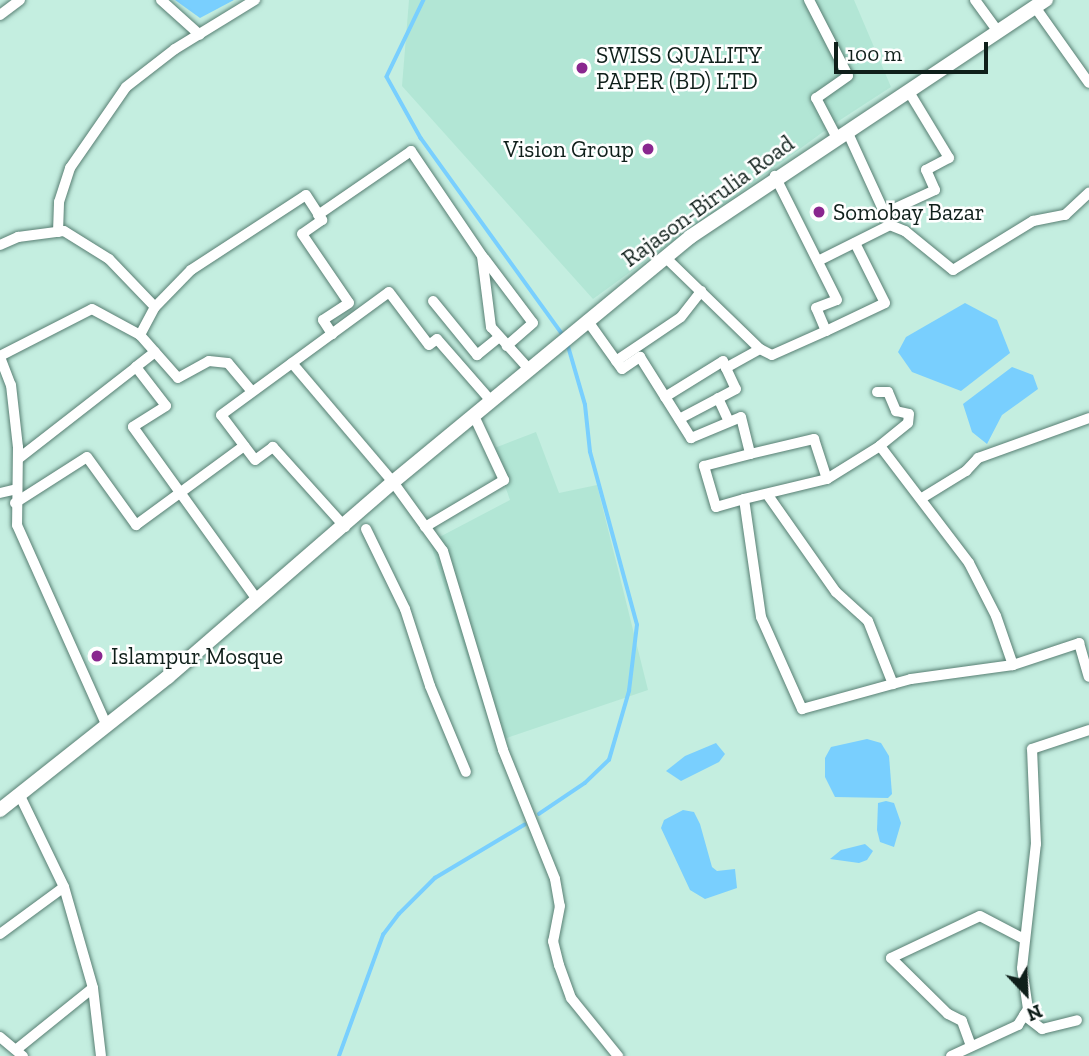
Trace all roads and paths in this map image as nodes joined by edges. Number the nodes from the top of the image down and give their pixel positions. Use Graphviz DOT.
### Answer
graph roads {
  1 [pos="20,0"];
  2 [pos="161,0"];
  3 [pos="255,0"];
  4 [pos="809,0"];
  5 [pos="975,0"];
  6 [pos="1041,4"];
  7 [pos="0,15"];
  8 [pos="998,32"];
  9 [pos="200,35"];
  10 [pos="1089,83"];
  11 [pos="909,92"];
  12 [pos="842,135"];
  13 [pos="775,176"];
  14 [pos="1088,195"];
  15 [pos="885,213"];
  16 [pos="318,215"];
  17 [pos="890,225"];
  18 [pos="58,232"];
  19 [pos="855,243"];
  20 [pos="0,245"];
  21 [pos="482,256"];
  22 [pos="665,257"];
  23 [pos="818,261"];
  24 [pos="701,291"];
  25 [pos="433,301"];
  26 [pos="155,307"];
  27 [pos="587,320"];
  28 [pos="826,331"];
  29 [pos="332,334"];
  30 [pos="140,335"];
  31 [pos="503,342"];
  32 [pos="761,349"];
  33 [pos="155,352"];
  34 [pos="0,357"];
  35 [pos="616,361"];
  36 [pos="292,363"];
  37 [pos="136,367"];
  38 [pos="726,368"];
  39 [pos="529,369"];
  40 [pos="251,390"];
  41 [pos="877,392"];
  42 [pos="665,397"];
  43 [pos="718,398"];
  44 [pos="491,401"];
  45 [pos="474,415"];
  46 [pos="1089,418"];
  47 [pos="679,419"];
  48 [pos="729,422"];
  49 [pos="244,446"];
  50 [pos="880,446"];
  51 [pos="750,454"];
  52 [pos="18,459"];
  53 [pos="827,479"];
  54 [pos="393,482"];
  55 [pos="16,489"];
  56 [pos="0,493"];
  57 [pos="178,494"];
  58 [pos="766,494"];
  59 [pos="922,498"];
  60 [pos="744,499"];
  61 [pos="15,503"];
  62 [pos="345,527"];
  63 [pos="425,527"];
  64 [pos="366,529"];
  65 [pos="258,601"];
  66 [pos="1084,642"];
  67 [pos="1013,665"];
  68 [pos="1089,677"];
  69 [pos="893,684"];
  70 [pos="107,726"];
  71 [pos="1089,730"];
  72 [pos="466,772"];
  73 [pos="19,794"];
  74 [pos="0,810"];
  75 [pos="64,887"];
  76 [pos="0,934"];
  77 [pos="1024,939"];
  78 [pos="93,988"];
  79 [pos="1024,1015"];
  80 [pos="1077,1020"];
  81 [pos="0,1037"];
  82 [pos="971,1046"];
  83 [pos="20,1053"];
  84 [pos="101,1056"];
  85 [pos="618,1056"];
  86 [pos="951,1056"];
  1 -- 7 [label="street"];
  2 -- 9 [label="street"];
  3 -- 9 [label="street"];
  4 -- 12 [label="street"];
  5 -- 8 [label="street"];
  6 -- 8 [label="street, Rajason-Birulia Road"];
  6 -- 10 [label="street"];
  8 -- 11 [label="street, Rajason-Birulia Road"];
  9 -- 18 [label="street"];
  11 -- 12 [label="street, Rajason-Birulia Road"];
  11 -- 15 [label="street"];
  12 -- 13 [label="street, Rajason-Birulia Road"];
  12 -- 15 [label="street"];
  13 -- 22 [label="street, Rajason-Birulia Road"];
  13 -- 23 [label="street"];
  14 -- 17 [label="street"];
  15 -- 17 [label="street"];
  16 -- 21 [label="street"];
  16 -- 26 [label="street"];
  16 -- 29 [label="street"];
  17 -- 19 [label="street"];
  18 -- 20 [label="street"];
  18 -- 26 [label="street"];
  19 -- 23 [label="street"];
  19 -- 28 [label="street"];
  21 -- 31 [label="street"];
  21 -- 31 [label="street"];
  22 -- 24 [label="street"];
  22 -- 27 [label="street, Rajason-Birulia Road"];
  23 -- 28 [label="street"];
  24 -- 32 [label="street"];
  24 -- 35 [label="street"];
  25 -- 31 [label="street"];
  26 -- 30 [label="street"];
  27 -- 35 [label="street"];
  27 -- 39 [label="street, Rajason-Birulia Road"];
  28 -- 32 [label="street"];
  29 -- 36 [label="street"];
  29 -- 44 [label="street"];
  30 -- 33 [label="street"];
  30 -- 34 [label="street"];
  31 -- 39 [label="street"];
  32 -- 38 [label="street"];
  33 -- 37 [label="street"];
  33 -- 40 [label="street"];
  34 -- 52 [label="street"];
  35 -- 42 [label="street"];
  36 -- 40 [label="street"];
  36 -- 54 [label="street"];
  37 -- 52 [label="street"];
  37 -- 57 [label="street"];
  38 -- 42 [label="street"];
  38 -- 43 [label="street"];
  39 -- 44 [label="street, Rajason-Birulia Road"];
  40 -- 49 [label="street"];
  41 -- 50 [label="street"];
  42 -- 47 [label="street"];
  43 -- 47 [label="street"];
  43 -- 48 [label="street"];
  44 -- 45 [label="street, Rajason-Birulia Road"];
  45 -- 54 [label="street, Rajason-Birulia Road"];
  45 -- 63 [label="street"];
  46 -- 59 [label="street"];
  47 -- 48 [label="street"];
  48 -- 51 [label="street"];
  49 -- 57 [label="street"];
  49 -- 62 [label="street"];
  50 -- 53 [label="street"];
  50 -- 59 [label="street"];
  51 -- 53 [label="street"];
  51 -- 60 [label="street"];
  52 -- 55 [label="street"];
  53 -- 58 [label="street"];
  54 -- 62 [label="street, Rajason-Birulia Road"];
  54 -- 63 [label="street"];
  55 -- 56 [label="street"];
  55 -- 61 [label="street"];
  57 -- 61 [label="street"];
  57 -- 65 [label="street"];
  58 -- 60 [label="street"];
  58 -- 69 [label="street"];
  59 -- 67 [label="street"];
  60 -- 69 [label="street"];
  61 -- 70 [label="street"];
  62 -- 65 [label="street, Rajason-Birulia Road"];
  63 -- 85 [label="street"];
  64 -- 72 [label="street"];
  65 -- 70 [label="street, Rajason-Birulia Road"];
  66 -- 67 [label="street"];
  66 -- 68 [label="street"];
  67 -- 69 [label="street"];
  70 -- 73 [label="street, Rajason-Birulia Road"];
  71 -- 77 [label="street"];
  73 -- 74 [label="street, Rajason-Birulia Road"];
  73 -- 75 [label="street"];
  75 -- 76 [label="street"];
  75 -- 78 [label="street"];
  77 -- 79 [label="street"];
  77 -- 82 [label="street"];
  78 -- 83 [label="street"];
  78 -- 84 [label="street"];
  79 -- 80 [label="street"];
  79 -- 82 [label="street"];
  81 -- 83 [label="street"];
  82 -- 86 [label="street"];
}
